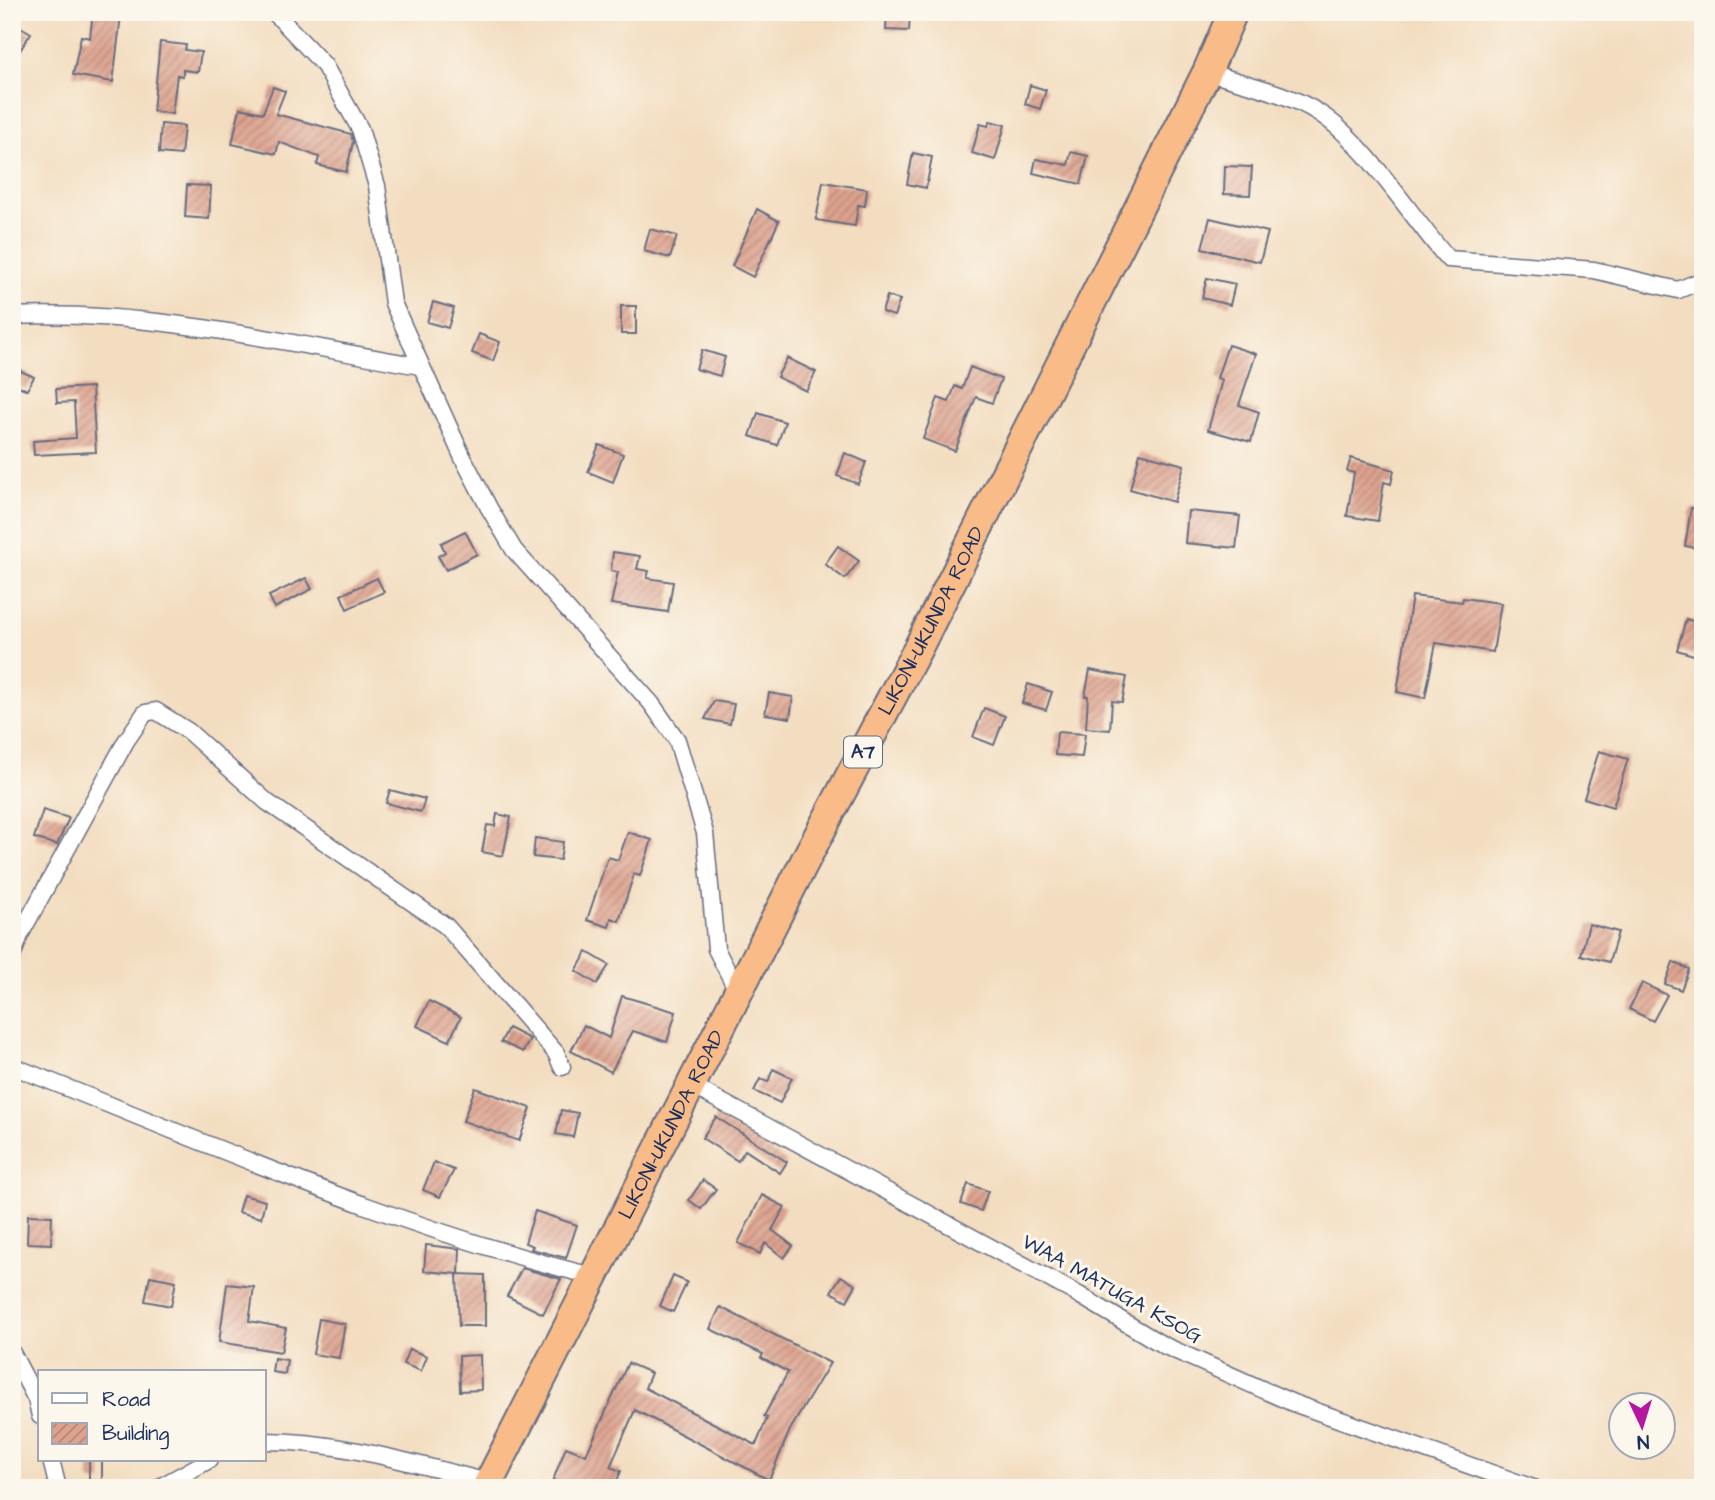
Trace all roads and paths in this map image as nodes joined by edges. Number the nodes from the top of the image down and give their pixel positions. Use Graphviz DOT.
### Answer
graph roads {
  1 [pos="274,12"];
  2 [pos="1233,12"];
  3 [pos="1207,72"];
  4 [pos="1703,281"];
  5 [pos="12,316"];
  6 [pos="420,366"];
  7 [pos="12,957"];
  8 [pos="739,994"];
  9 [pos="12,1066"];
  10 [pos="562,1067"];
  11 [pos="693,1083"];
  12 [pos="596,1277"];
  13 [pos="12,1353"];
  14 [pos="38,1409"];
  15 [pos="266,1441"];
  16 [pos="52,1462"];
  17 [pos="205,1462"];
  18 [pos="487,1485"];
  19 [pos="58,1488"];
  20 [pos="158,1488"];
  21 [pos="1533,1488"];
  1 -- 6 [label="street"];
  2 -- 3 [label="highway, LIKONI-UKUNDA ROAD / A7"];
  3 -- 4 [label="street"];
  3 -- 8 [label="highway, LIKONI-UKUNDA ROAD / A7"];
  5 -- 6 [label="street"];
  6 -- 8 [label="street"];
  7 -- 10 [label="street"];
  8 -- 11 [label="highway, LIKONI-UKUNDA ROAD / A7"];
  9 -- 12 [label="street"];
  11 -- 12 [label="highway, LIKONI-UKUNDA ROAD / A7"];
  11 -- 21 [label="street, WAA MATUGA KSOG"];
  12 -- 18 [label="highway, LIKONI-UKUNDA ROAD / A7"];
  13 -- 14 [label="street"];
  15 -- 18 [label="street"];
  16 -- 19 [label="street"];
  17 -- 20 [label="street"];
}
